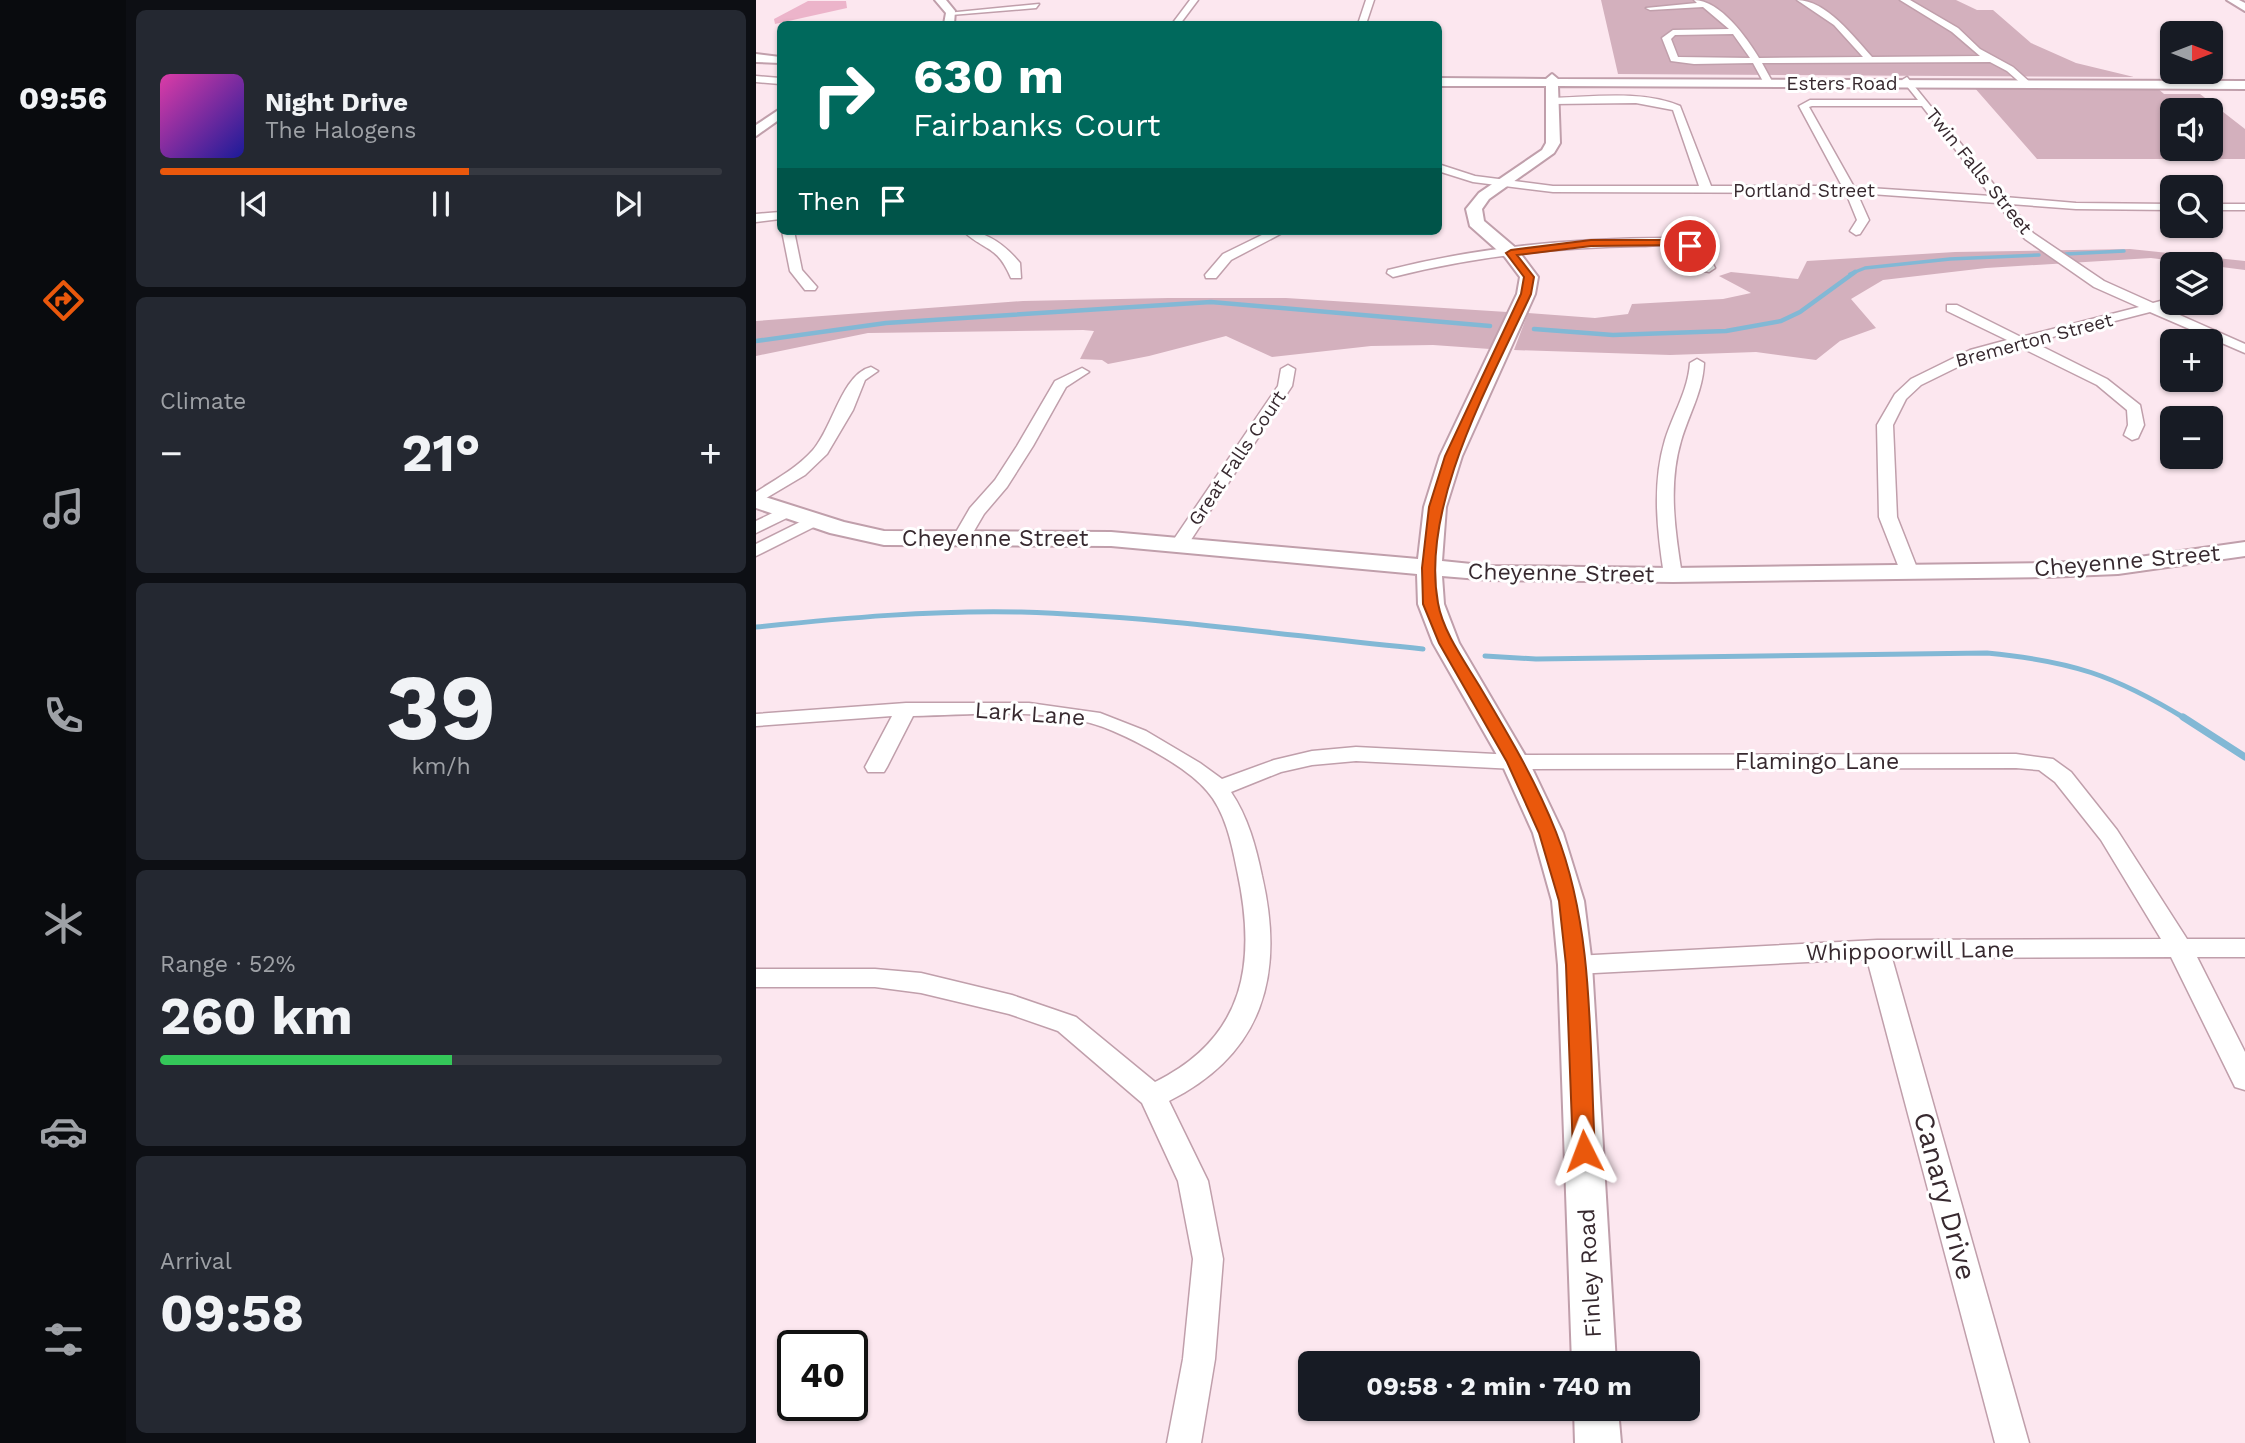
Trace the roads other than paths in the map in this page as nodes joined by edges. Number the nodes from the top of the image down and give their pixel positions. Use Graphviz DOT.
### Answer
graph roads {
  1 [pos="940,0"];
  2 [pos="953,0"];
  3 [pos="1194,0"];
  4 [pos="1370,0"];
  5 [pos="1801,0"];
  6 [pos="1903,0"];
  7 [pos="2232,0"];
  8 [pos="1702,2"];
  9 [pos="1039,3"];
  10 [pos="1650,8"];
  11 [pos="2245,8"];
  12 [pos="1027,15"];
  13 [pos="963,18"];
  14 [pos="950,19"];
  15 [pos="1179,21"];
  16 [pos="1363,21"];
  17 [pos="1738,31"];
  18 [pos="1994,59"];
  19 [pos="1756,60"];
  20 [pos="1871,61"];
  21 [pos="756,79"];
  22 [pos="1442,80"];
  23 [pos="777,81"];
  24 [pos="1766,81"];
  25 [pos="1909,82"];
  26 [pos="2025,83"];
  27 [pos="2245,83"];
  28 [pos="1552,87"];
  29 [pos="1925,103"];
  30 [pos="777,115"];
  31 [pos="756,132"];
  32 [pos="1442,168"];
  33 [pos="1500,184"];
  34 [pos="1706,189"];
  35 [pos="1850,190"];
  36 [pos="2000,200"];
  37 [pos="2160,207"];
  38 [pos="2223,207"];
  39 [pos="2245,207"];
  40 [pos="777,216"];
  41 [pos="756,218"];
  42 [pos="1856,231"];
  43 [pos="789,235"];
  44 [pos="977,235"];
  45 [pos="1272,235"];
  46 [pos="1511,253"];
  47 [pos="1709,268"];
  48 [pos="1393,273"];
  49 [pos="1016,275"];
  50 [pos="1211,275"];
  51 [pos="810,287"];
  52 [pos="2160,306"];
  53 [pos="1952,308"];
  54 [pos="2152,308"];
  55 [pos="2023,342"];
  56 [pos="2245,349"];
  57 [pos="1697,363"];
  58 [pos="1288,369"];
  59 [pos="871,371"];
  60 [pos="1082,372"];
  61 [pos="2132,435"];
  62 [pos="756,500"];
  63 [pos="787,511"];
  64 [pos="814,520"];
  65 [pos="756,528"];
  66 [pos="961,539"];
  67 [pos="1179,545"];
  68 [pos="2245,549"];
  69 [pos="756,551"];
  70 [pos="1429,568"];
  71 [pos="1910,573"];
  72 [pos="1673,575"];
  73 [pos="905,709"];
  74 [pos="756,720"];
  75 [pos="1515,762"];
  76 [pos="876,767"];
  77 [pos="1218,789"];
  78 [pos="2179,947"];
  79 [pos="2245,948"];
  80 [pos="1878,949"];
  81 [pos="1575,965"];
  82 [pos="756,978"];
  83 [pos="2245,1079"];
  84 [pos="1153,1096"];
  85 [pos="1593,1351"];
  86 [pos="1597,1421"];
  87 [pos="1184,1443"];
  88 [pos="1598,1443"];
  89 [pos="2012,1443"];
  1 -- 14 [label="street"];
  2 -- 13 [label="street"];
  3 -- 15 [label="street"];
  4 -- 16 [label="street"];
  5 -- 20 [label="street"];
  6 -- 18 [label="street"];
  7 -- 11 [label="street"];
  8 -- 10 [label="street"];
  8 -- 17 [label="street"];
  9 -- 12 [label="street"];
  9 -- 13 [label="street"];
  13 -- 14 [label="street"];
  17 -- 19 [label="street"];
  17 -- 19 [label="street"];
  18 -- 20 [label="street"];
  18 -- 26 [label="street"];
  19 -- 20 [label="street"];
  19 -- 24 [label="street"];
  21 -- 23 [label="street"];
  22 -- 28 [label="street, Esters Road"];
  24 -- 25 [label="street, Esters Road"];
  24 -- 28 [label="street, Esters Road"];
  25 -- 26 [label="street, Esters Road"];
  25 -- 29 [label="street, Twin Falls Street"];
  26 -- 27 [label="street, Esters Road"];
  28 -- 33 [label="street, Finley Road"];
  28 -- 34 [label="street"];
  29 -- 35 [label="street"];
  29 -- 36 [label="street, Twin Falls Street"];
  30 -- 31 [label="street"];
  32 -- 33 [label="street, Portland Street"];
  33 -- 34 [label="street, Portland Street"];
  33 -- 46 [label="street, Finley Road"];
  34 -- 35 [label="street, Portland Street"];
  35 -- 36 [label="street, Portland Street"];
  35 -- 42 [label="street"];
  36 -- 37 [label="street, Portland Street"];
  36 -- 54 [label="street, Twin Falls Street"];
  38 -- 39 [label="street"];
  40 -- 41 [label="street"];
  43 -- 51 [label="street"];
  44 -- 49 [label="street"];
  45 -- 50 [label="street"];
  46 -- 47 [label="street"];
  46 -- 48 [label="street"];
  46 -- 70 [label="street, Finley Road"];
  52 -- 54 [label="street, Bremerton Street"];
  53 -- 55 [label="street"];
  54 -- 55 [label="street, Bremerton Street"];
  54 -- 56 [label="street, Twin Falls Street"];
  55 -- 61 [label="street"];
  55 -- 71 [label="street, Bremerton Street"];
  57 -- 72 [label="street"];
  58 -- 67 [label="street, Great Falls Court"];
  59 -- 62 [label="street"];
  60 -- 66 [label="street"];
  62 -- 63 [label="street, Cheyenne Street"];
  63 -- 64 [label="street, Cheyenne Street"];
  63 -- 65 [label="street"];
  64 -- 66 [label="street, Cheyenne Street"];
  64 -- 69 [label="street"];
  66 -- 67 [label="street, Cheyenne Street"];
  67 -- 70 [label="street, Cheyenne Street"];
  68 -- 71 [label="street, Cheyenne Street"];
  70 -- 72 [label="street, Cheyenne Street"];
  70 -- 75 [label="street, Finley Road"];
  71 -- 72 [label="street, Cheyenne Street"];
  73 -- 74 [label="street, Lark Lane"];
  73 -- 76 [label="street"];
  73 -- 77 [label="street, Lark Lane"];
  75 -- 77 [label="street, Flamingo Lane"];
  75 -- 78 [label="street, Flamingo Lane"];
  75 -- 81 [label="street, Finley Road"];
  77 -- 84 [label="street, Lark Lane"];
  78 -- 79 [label="street, Whippoorwill Lane"];
  78 -- 80 [label="street, Whippoorwill Lane"];
  78 -- 83 [label="street, Flamingo Lane"];
  80 -- 81 [label="street, Whippoorwill Lane"];
  80 -- 89 [label="street, Canary Drive"];
  81 -- 85 [label="street, Finley Road"];
  82 -- 84 [label="street"];
  84 -- 87 [label="street"];
  86 -- 88 [label="street"];
}
